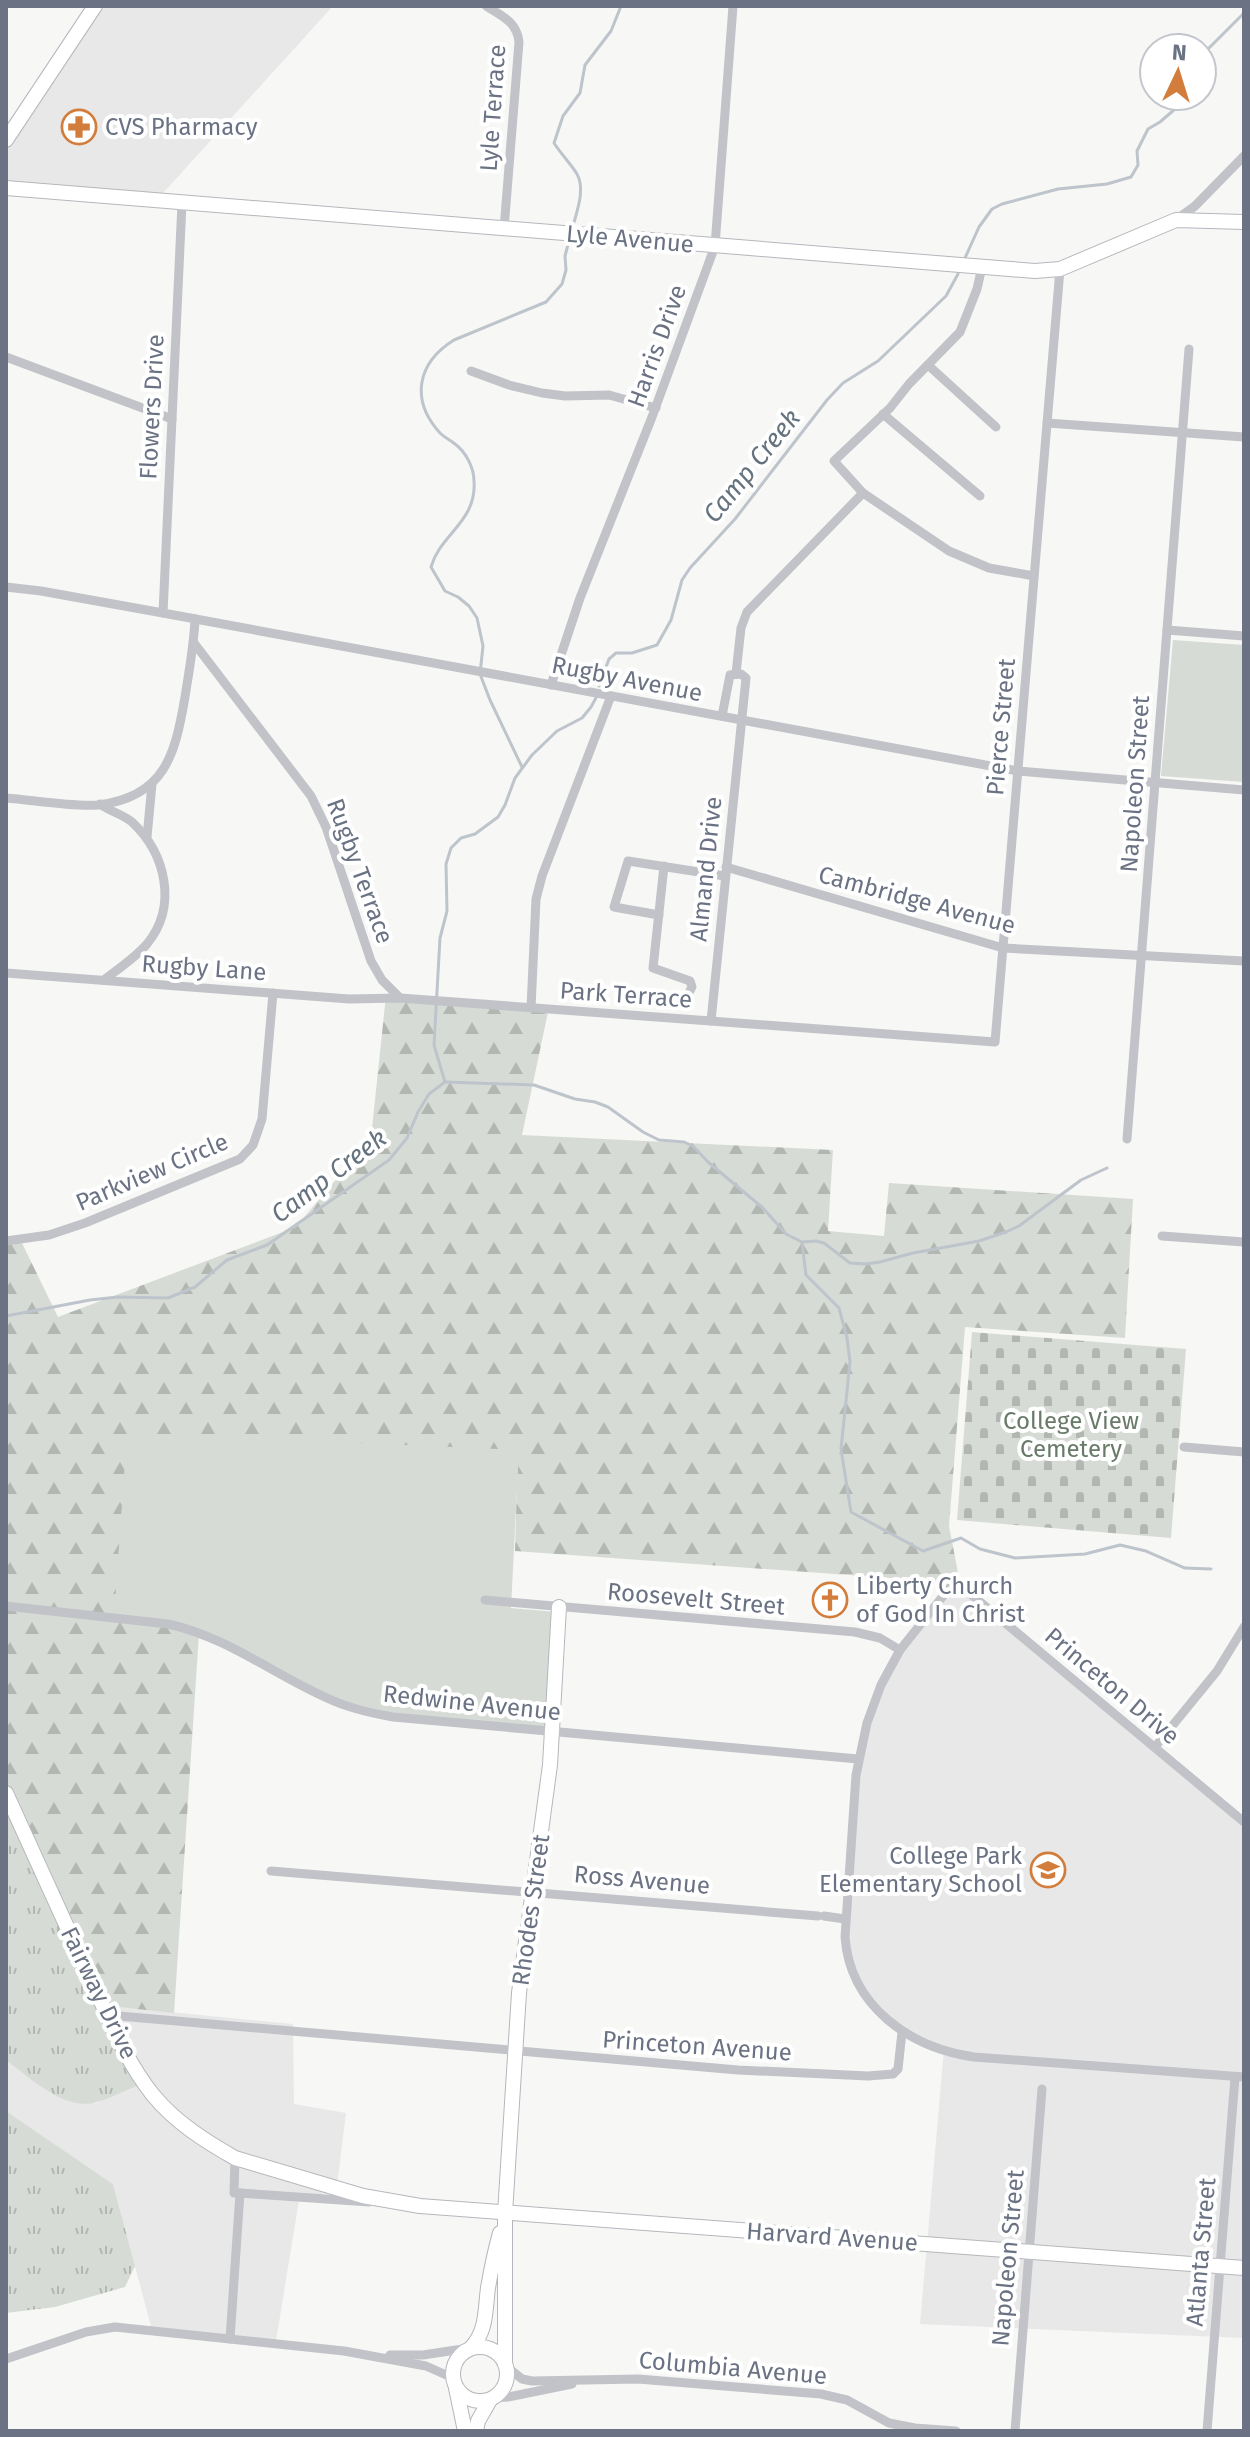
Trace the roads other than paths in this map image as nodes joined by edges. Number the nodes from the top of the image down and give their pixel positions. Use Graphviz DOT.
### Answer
graph roads {
  1 [pos="95,6"];
  2 [pos="486,6"];
  3 [pos="733,6"];
  4 [pos="6,140"];
  5 [pos="1244,156"];
  6 [pos="6,188"];
  7 [pos="182,203"];
  8 [pos="1176,220"];
  9 [pos="1244,222"];
  10 [pos="504,229"];
  11 [pos="715,246"];
  12 [pos="982,267"];
  13 [pos="1060,269"];
  14 [pos="1189,349"];
  15 [pos="6,357"];
  16 [pos="928,365"];
  17 [pos="471,371"];
  18 [pos="656,408"];
  19 [pos="883,414"];
  20 [pos="172,419"];
  21 [pos="1047,423"];
  22 [pos="996,427"];
  23 [pos="1182,433"];
  24 [pos="1244,437"];
  25 [pos="863,493"];
  26 [pos="980,496"];
  27 [pos="1034,576"];
  28 [pos="6,587"];
  29 [pos="163,613"];
  30 [pos="195,619"];
  31 [pos="1167,630"];
  32 [pos="1244,636"];
  33 [pos="194,643"];
  34 [pos="736,673"];
  35 [pos="551,685"];
  36 [pos="611,696"];
  37 [pos="722,716"];
  38 [pos="740,720"];
  39 [pos="1018,771"];
  40 [pos="1155,783"];
  41 [pos="152,784"];
  42 [pos="1244,790"];
  43 [pos="6,798"];
  44 [pos="100,804"];
  45 [pos="147,837"];
  46 [pos="664,866"];
  47 [pos="725,872"];
  48 [pos="659,915"];
  49 [pos="1003,948"];
  50 [pos="1141,955"];
  51 [pos="1244,961"];
  52 [pos="6,973"];
  53 [pos="104,980"];
  54 [pos="273,993"];
  55 [pos="400,998"];
  56 [pos="684,1002"];
  57 [pos="531,1008"];
  58 [pos="711,1021"];
  59 [pos="849,1031"];
  60 [pos="1127,1139"];
  61 [pos="1162,1236"];
  62 [pos="6,1241"];
  63 [pos="1244,1242"];
  64 [pos="1184,1447"];
  65 [pos="1244,1452"];
  66 [pos="485,1600"];
  67 [pos="6,1606"];
  68 [pos="559,1607"];
  69 [pos="1244,1627"];
  70 [pos="900,1650"];
  71 [pos="552,1732"];
  72 [pos="1155,1747"];
  73 [pos="858,1759"];
  74 [pos="6,1793"];
  75 [pos="1244,1822"];
  76 [pos="271,1871"];
  77 [pos="533,1891"];
  78 [pos="845,1919"];
  79 [pos="108,2015"];
  80 [pos="902,2032"];
  81 [pos="516,2051"];
  82 [pos="1240,2077"];
  83 [pos="1042,2089"];
  84 [pos="235,2158"];
  85 [pos="240,2193"];
  86 [pos="420,2206"];
  87 [pos="505,2213"];
  88 [pos="1029,2251"];
  89 [pos="1219,2266"];
  90 [pos="1244,2268"];
  91 [pos="230,2339"];
  92 [pos="470,2348"];
  93 [pos="363,2354"];
  94 [pos="6,2359"];
  95 [pos="506,2365"];
  96 [pos="595,2379"];
  97 [pos="454,2383"];
  98 [pos="492,2399"];
  99 [pos="465,2431"];
  100 [pos="476,2431"];
  101 [pos="956,2431"];
  102 [pos="1015,2431"];
  103 [pos="1207,2431"];
  1 -- 4 [label="street"];
  2 -- 10 [label="street, Lyle Terrace"];
  3 -- 11 [label="street, Harris Drive"];
  5 -- 8 [label="street"];
  6 -- 7 [label="street, Lyle Avenue"];
  7 -- 10 [label="street, Lyle Avenue"];
  7 -- 20 [label="street, Flowers Drive"];
  8 -- 9 [label="street, Lyle Avenue"];
  8 -- 13 [label="street, Lyle Avenue"];
  10 -- 11 [label="street, Lyle Avenue"];
  11 -- 12 [label="street, Lyle Avenue"];
  11 -- 18 [label="street, Harris Drive"];
  12 -- 13 [label="street, Lyle Avenue"];
  12 -- 16 [label="street"];
  13 -- 21 [label="street, Pierce Street"];
  14 -- 23 [label="street, Napoleon Street"];
  15 -- 20 [label="street"];
  16 -- 19 [label="street"];
  16 -- 22 [label="street"];
  17 -- 18 [label="street"];
  18 -- 35 [label="street, Harris Drive"];
  19 -- 25 [label="street"];
  19 -- 26 [label="street"];
  20 -- 29 [label="street, Flowers Drive"];
  21 -- 23 [label="street"];
  21 -- 27 [label="street, Pierce Street"];
  23 -- 24 [label="street"];
  23 -- 31 [label="street, Napoleon Street"];
  25 -- 27 [label="street"];
  25 -- 34 [label="street"];
  27 -- 39 [label="street, Pierce Street"];
  28 -- 29 [label="street, Rugby Avenue"];
  29 -- 30 [label="street, Rugby Avenue"];
  30 -- 33 [label="street"];
  30 -- 35 [label="street, Rugby Avenue"];
  31 -- 32 [label="street"];
  31 -- 40 [label="street, Napoleon Street"];
  33 -- 41 [label="street"];
  33 -- 55 [label="street, Rugby Terrace"];
  34 -- 37 [label="street"];
  34 -- 38 [label="street, Almand Drive"];
  35 -- 36 [label="street, Rugby Avenue"];
  36 -- 37 [label="street, Rugby Avenue"];
  36 -- 57 [label="street"];
  37 -- 38 [label="street, Rugby Avenue"];
  38 -- 39 [label="street, Rugby Avenue"];
  38 -- 47 [label="street, Almand Drive"];
  39 -- 40 [label="street, Rugby Avenue"];
  39 -- 49 [label="street, Pierce Street"];
  40 -- 42 [label="street, Rugby Avenue"];
  40 -- 50 [label="street, Napoleon Street"];
  41 -- 44 [label="street"];
  41 -- 45 [label="street"];
  43 -- 44 [label="street"];
  44 -- 45 [label="street"];
  45 -- 53 [label="street"];
  46 -- 47 [label="street, Cambridge Avenue"];
  46 -- 48 [label="street"];
  46 -- 48 [label="street, Cambridge Avenue"];
  47 -- 49 [label="street, Cambridge Avenue"];
  47 -- 58 [label="street, Almand Drive"];
  48 -- 56 [label="street"];
  49 -- 50 [label="street, Cambridge Avenue"];
  49 -- 59 [label="street, Pierce Street"];
  50 -- 51 [label="street, Cambridge Avenue"];
  50 -- 60 [label="street, Napoleon Street"];
  52 -- 53 [label="street, Rugby Lane"];
  53 -- 54 [label="street, Rugby Lane"];
  54 -- 55 [label="street, Rugby Lane"];
  54 -- 62 [label="street, Parkview Circle"];
  55 -- 57 [label="street, Park Terrace"];
  57 -- 58 [label="street, Park Terrace"];
  58 -- 59 [label="street, Park Terrace"];
  61 -- 63 [label="street"];
  64 -- 65 [label="street"];
  66 -- 68 [label="street, Roosevelt Street"];
  67 -- 71 [label="street, Redwine Avenue"];
  68 -- 70 [label="street, Roosevelt Street"];
  68 -- 71 [label="street, Rhodes Street"];
  69 -- 72 [label="street"];
  70 -- 72 [label="street, Princeton Drive"];
  70 -- 73 [label="street"];
  71 -- 73 [label="street, Redwine Avenue"];
  71 -- 77 [label="street, Rhodes Street"];
  72 -- 75 [label="street, Princeton Drive"];
  73 -- 78 [label="street"];
  74 -- 79 [label="street, Fairway Drive"];
  76 -- 77 [label="street, Ross Avenue"];
  77 -- 78 [label="street, Ross Avenue"];
  77 -- 81 [label="street, Rhodes Street"];
  78 -- 80 [label="street"];
  79 -- 81 [label="street, Princeton Avenue"];
  79 -- 84 [label="street, Fairway Drive"];
  80 -- 81 [label="street, Princeton Avenue"];
  80 -- 82 [label="street"];
  81 -- 87 [label="street, Rhodes Street"];
  82 -- 89 [label="street, Atlanta Street"];
  83 -- 88 [label="street, Napoleon Street"];
  84 -- 85 [label="street"];
  84 -- 86 [label="street, Harvard Avenue"];
  85 -- 86 [label="street, Harvard Avenue"];
  85 -- 91 [label="street"];
  86 -- 87 [label="street, Harvard Avenue"];
  87 -- 88 [label="street, Harvard Avenue"];
  87 -- 92 [label="street, Rhodes Street"];
  87 -- 95 [label="street, Rhodes Street"];
  88 -- 89 [label="street, Harvard Avenue"];
  88 -- 102 [label="street, Napoleon Street"];
  89 -- 90 [label="street, Harvard Avenue"];
  89 -- 103 [label="street, Atlanta Street"];
  91 -- 93 [label="street"];
  91 -- 94 [label="street"];
  92 -- 93 [label="street"];
  92 -- 95 [label="street"];
  92 -- 97 [label="street"];
  93 -- 97 [label="street"];
  95 -- 96 [label="street, Columbia Avenue"];
  95 -- 98 [label="street"];
  96 -- 98 [label="street, Columbia Avenue"];
  96 -- 101 [label="street, Columbia Avenue"];
  97 -- 98 [label="street"];
  97 -- 99 [label="street"];
  98 -- 100 [label="street"];
}
